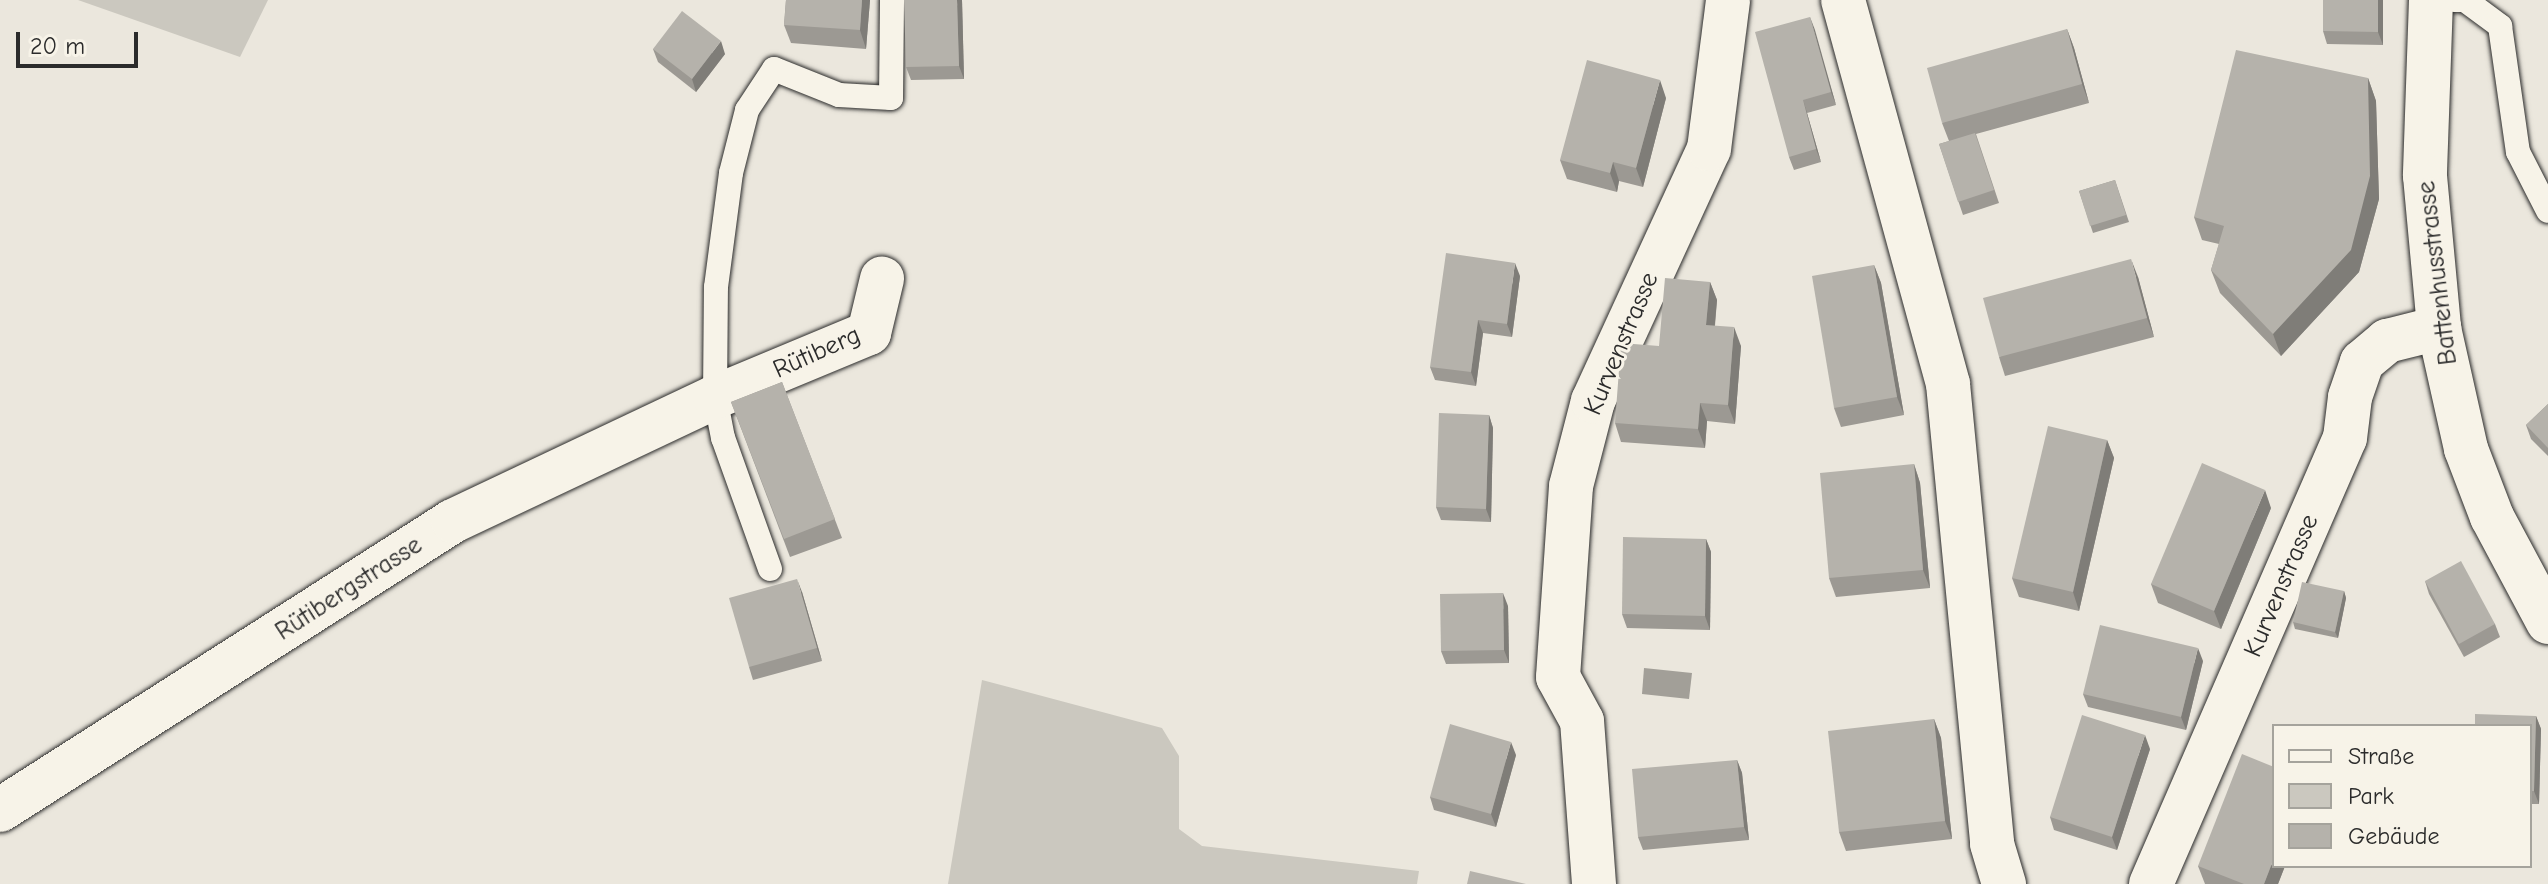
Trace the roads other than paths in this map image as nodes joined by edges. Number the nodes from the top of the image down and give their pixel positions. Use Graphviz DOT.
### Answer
graph roads {
  1 [pos="892,0"];
  2 [pos="1728,0"];
  3 [pos="1843,0"];
  4 [pos="2431,0"];
  5 [pos="2454,0"];
  6 [pos="2548,211"];
  7 [pos="882,279"];
  8 [pos="2439,328"];
  9 [pos="715,397"];
  10 [pos="770,569"];
  11 [pos="2538,578"];
  12 [pos="2548,622"];
  13 [pos="0,810"];
  14 [pos="1594,884"];
  15 [pos="2004,884"];
  16 [pos="2151,884"];
  1 -- 9 [label="lane"];
  2 -- 14 [label="street, Kurvenstrasse"];
  3 -- 15 [label="street"];
  4 -- 8 [label="street, Battenhusstrasse"];
  5 -- 6 [label="lane"];
  7 -- 9 [label="street, Rütiberg"];
  8 -- 11 [label="street, Battenhusstrasse"];
  8 -- 16 [label="street, Kurvenstrasse"];
  9 -- 10 [label="lane"];
  9 -- 13 [label="street, Rütibergstrasse"];
  11 -- 12 [label="street, Battenhusstrasse"];
}
